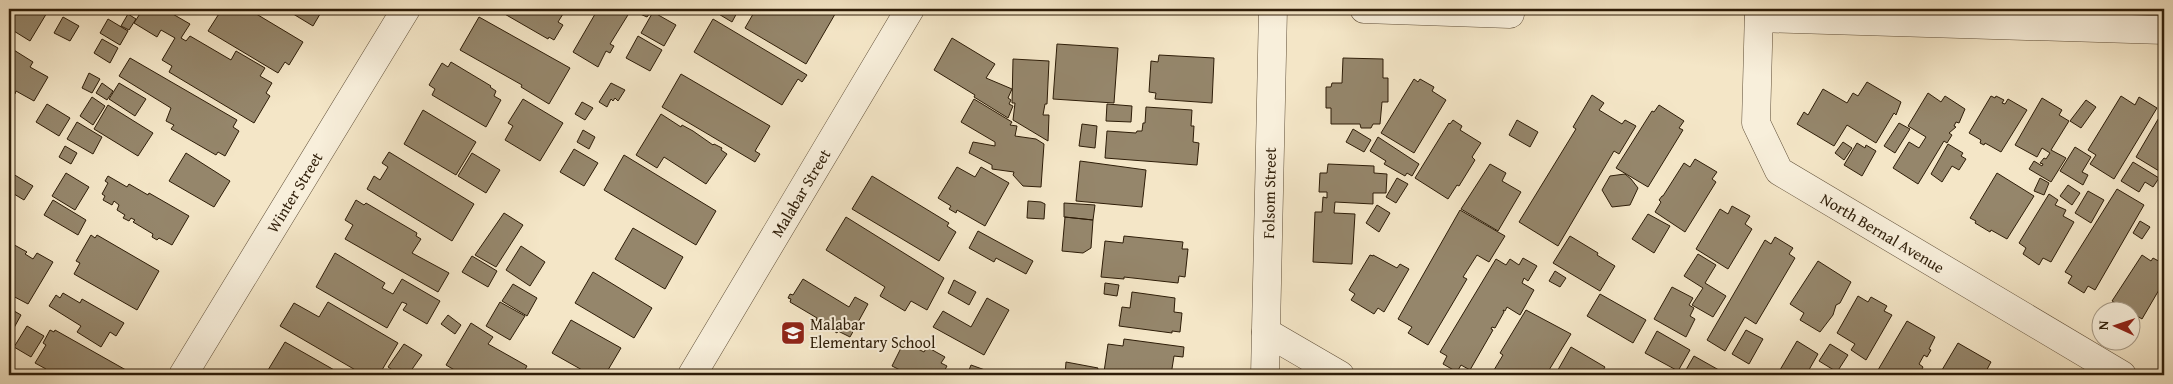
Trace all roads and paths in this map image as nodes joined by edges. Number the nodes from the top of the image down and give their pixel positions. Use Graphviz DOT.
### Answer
graph roads {
  1 [pos="406,9"];
  2 [pos="910,9"];
  3 [pos="1273,9"];
  4 [pos="1364,9"];
  5 [pos="1510,11"];
  6 [pos="1759,13"];
  7 [pos="2164,30"];
  8 [pos="1266,332"];
  9 [pos="183,375"];
  10 [pos="692,375"];
  11 [pos="1265,375"];
  12 [pos="1340,375"];
  13 [pos="2122,375"];
  1 -- 9 [label="street, Winter Street"];
  2 -- 10 [label="street, Malabar Street"];
  3 -- 8 [label="street, Folsom Street"];
  4 -- 5 [label="street"];
  6 -- 7 [label="street"];
  6 -- 13 [label="street, North Bernal Avenue"];
  8 -- 11 [label="street, Folsom Street"];
  8 -- 12 [label="street"];
}
